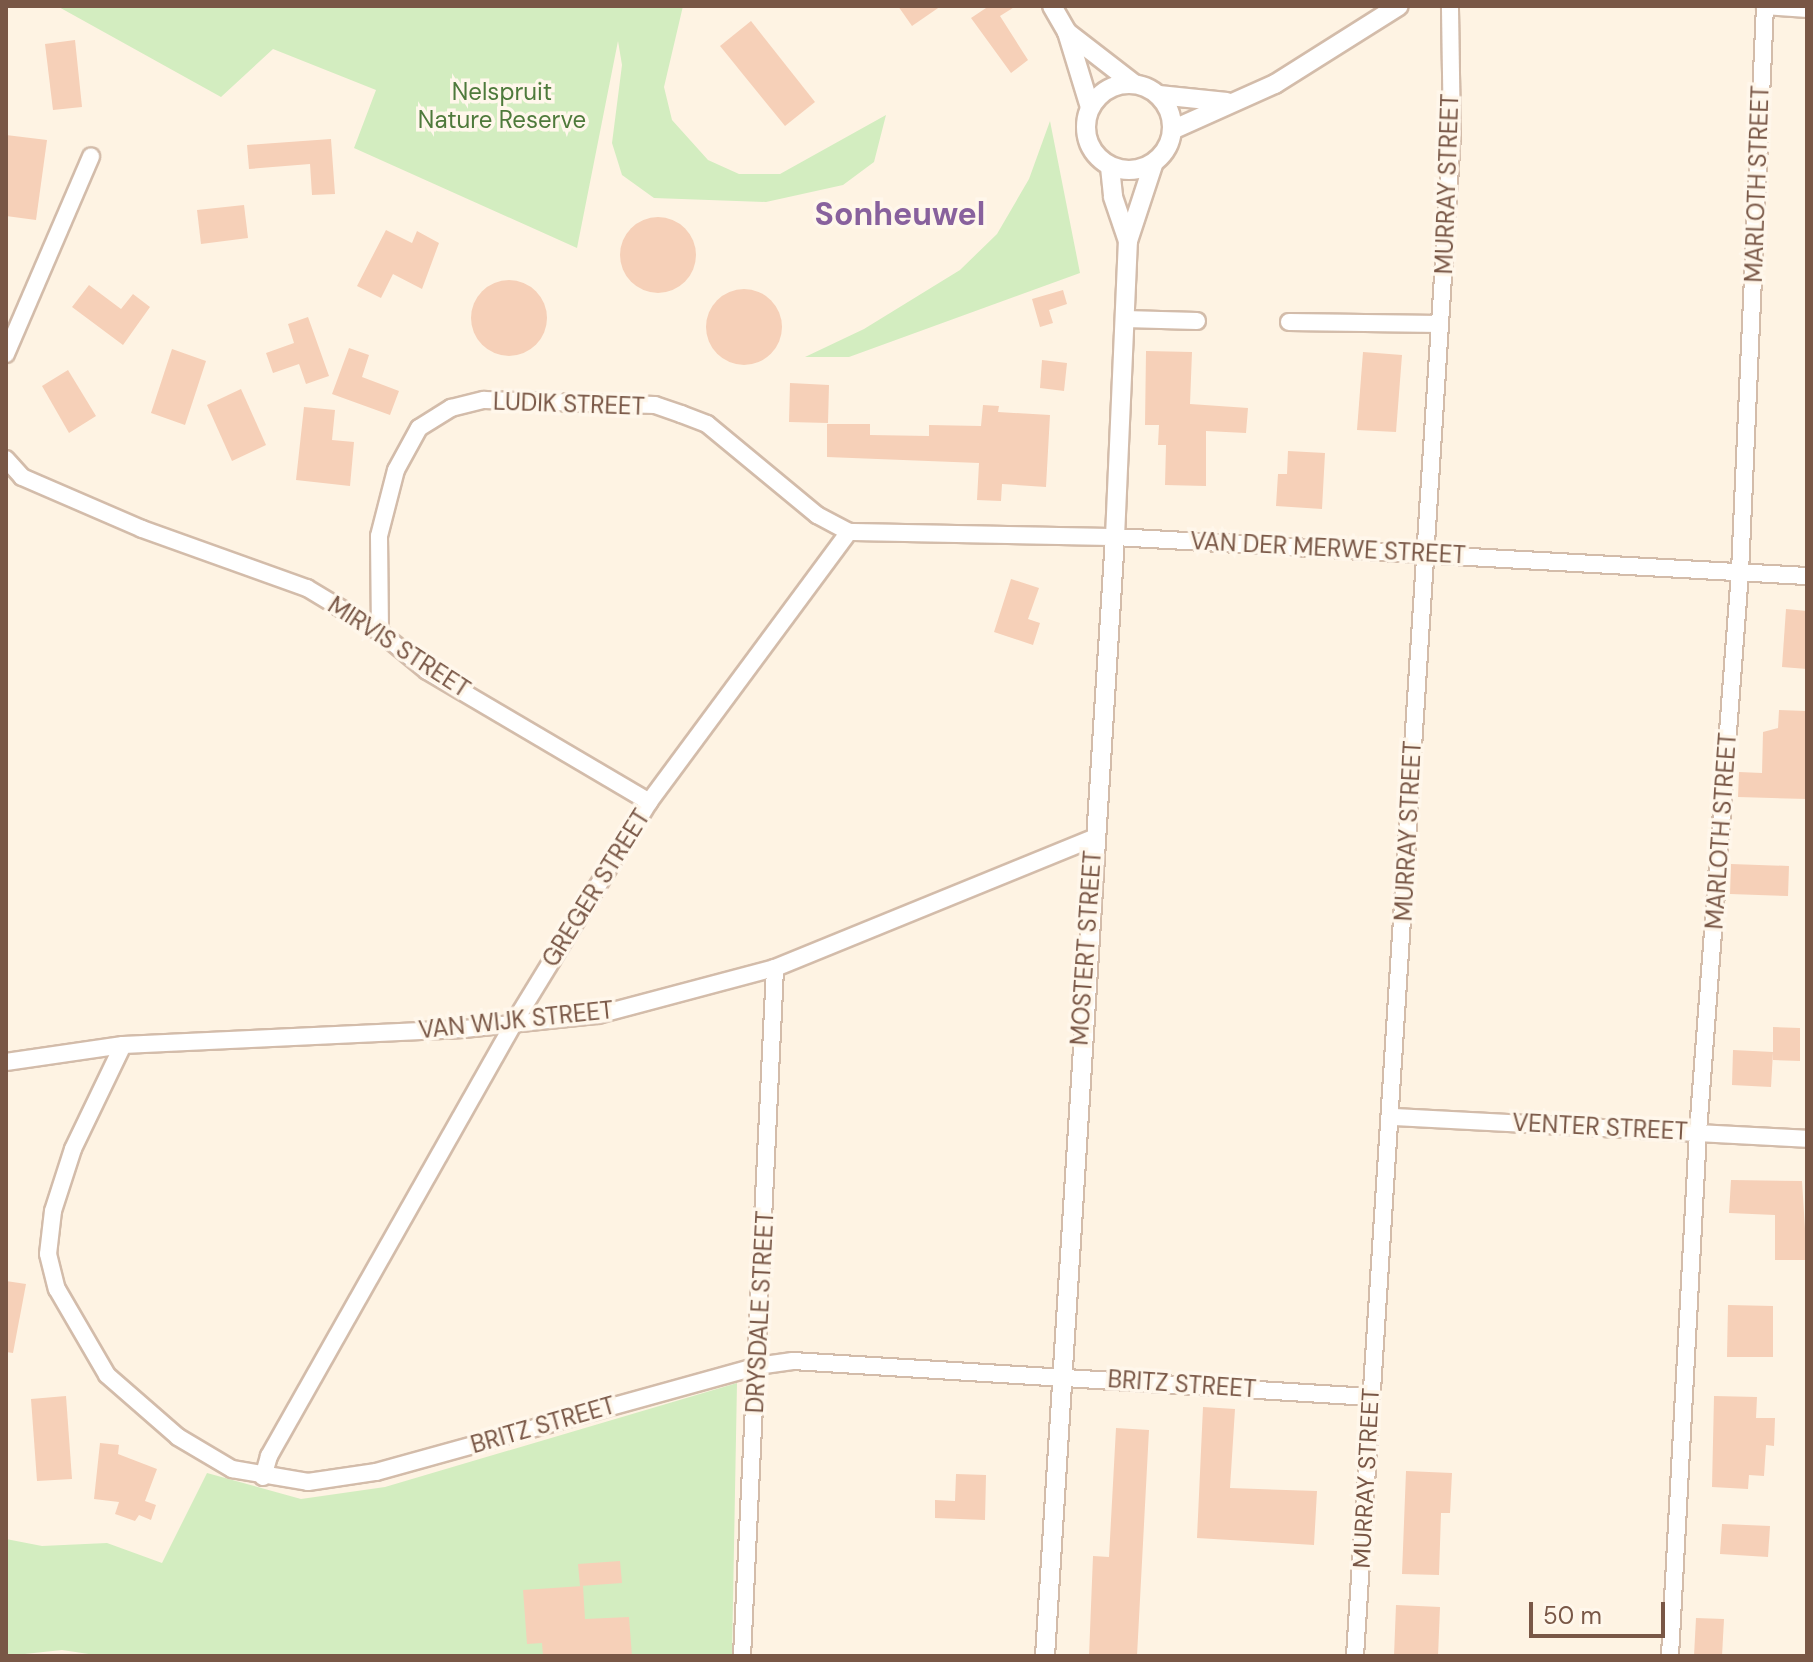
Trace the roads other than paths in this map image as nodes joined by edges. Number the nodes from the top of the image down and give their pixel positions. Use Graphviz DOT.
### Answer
graph roads {
  1 [pos="1052,6"];
  2 [pos="1399,6"];
  3 [pos="1450,6"];
  4 [pos="1765,6"];
  5 [pos="1807,9"];
  6 [pos="1067,32"];
  7 [pos="1133,83"];
  8 [pos="1159,95"];
  9 [pos="1227,102"];
  10 [pos="1090,107"];
  11 [pos="1172,130"];
  12 [pos="91,157"];
  13 [pos="1153,165"];
  14 [pos="1110,167"];
  15 [pos="1128,241"];
  16 [pos="1125,319"];
  17 [pos="1197,321"];
  18 [pos="1289,322"];
  19 [pos="1440,324"];
  20 [pos="6,354"];
  21 [pos="6,459"];
  22 [pos="849,532"];
  23 [pos="1115,537"];
  24 [pos="1423,552"];
  25 [pos="1740,572"];
  26 [pos="1807,576"];
  27 [pos="380,632"];
  28 [pos="649,802"];
  29 [pos="1093,838"];
  30 [pos="775,968"];
  31 [pos="513,1024"];
  32 [pos="123,1045"];
  33 [pos="6,1062"];
  34 [pos="1393,1117"];
  35 [pos="1698,1132"];
  36 [pos="1807,1139"];
  37 [pos="757,1366"];
  38 [pos="1059,1376"];
  39 [pos="1370,1397"];
  40 [pos="263,1477"];
  41 [pos="742,1656"];
  42 [pos="1045,1656"];
  43 [pos="1355,1656"];
  44 [pos="1670,1656"];
  1 -- 6 [label="street"];
  2 -- 9 [label="street"];
  3 -- 19 [label="street, MURRAY STREET"];
  4 -- 5 [label="street"];
  4 -- 25 [label="street, MARLOTH STREET"];
  6 -- 7 [label="street"];
  6 -- 10 [label="street"];
  7 -- 8 [label="street"];
  7 -- 10 [label="street"];
  8 -- 9 [label="street"];
  8 -- 11 [label="street"];
  9 -- 11 [label="street"];
  10 -- 14 [label="street"];
  11 -- 13 [label="street"];
  12 -- 20 [label="street"];
  13 -- 14 [label="street"];
  13 -- 15 [label="street, MOSTERT STREET"];
  14 -- 15 [label="street, MOSTERT STREET"];
  15 -- 16 [label="street, MOSTERT STREET"];
  16 -- 17 [label="street"];
  16 -- 23 [label="street, MOSTERT STREET"];
  18 -- 19 [label="street"];
  19 -- 24 [label="street, MURRAY STREET"];
  21 -- 27 [label="street, MIRVIS STREET"];
  22 -- 23 [label="street, VAN DER MERWE STREET"];
  22 -- 27 [label="street, LUDIK STREET"];
  22 -- 28 [label="street, GREGER STREET"];
  23 -- 24 [label="street, VAN DER MERWE STREET"];
  23 -- 29 [label="street, MOSTERT STREET"];
  24 -- 25 [label="street, VAN DER MERWE STREET"];
  24 -- 34 [label="street, MURRAY STREET"];
  25 -- 26 [label="street, VAN DER MERWE STREET"];
  25 -- 35 [label="street, MARLOTH STREET"];
  27 -- 28 [label="street, MIRVIS STREET"];
  28 -- 31 [label="street, GREGER STREET"];
  29 -- 30 [label="street, VAN WIJK STREET"];
  29 -- 38 [label="street, MOSTERT STREET"];
  30 -- 31 [label="street, VAN WIJK STREET"];
  30 -- 37 [label="street, DRYSDALE STREET"];
  31 -- 32 [label="street, VAN WIJK STREET"];
  31 -- 40 [label="street, GREGER STREET"];
  32 -- 33 [label="street, VAN WIJK STREET"];
  32 -- 40 [label="street, BRITZ STREET"];
  34 -- 35 [label="street, VENTER STREET"];
  34 -- 39 [label="street, MURRAY STREET"];
  35 -- 36 [label="street, VENTER STREET"];
  35 -- 44 [label="street, MARLOTH STREET"];
  37 -- 38 [label="street, BRITZ STREET"];
  37 -- 40 [label="street, BRITZ STREET"];
  37 -- 41 [label="street, DRYSDALE STREET"];
  38 -- 39 [label="street, BRITZ STREET"];
  38 -- 42 [label="street, MOSTERT STREET"];
  39 -- 43 [label="street, MURRAY STREET"];
}
